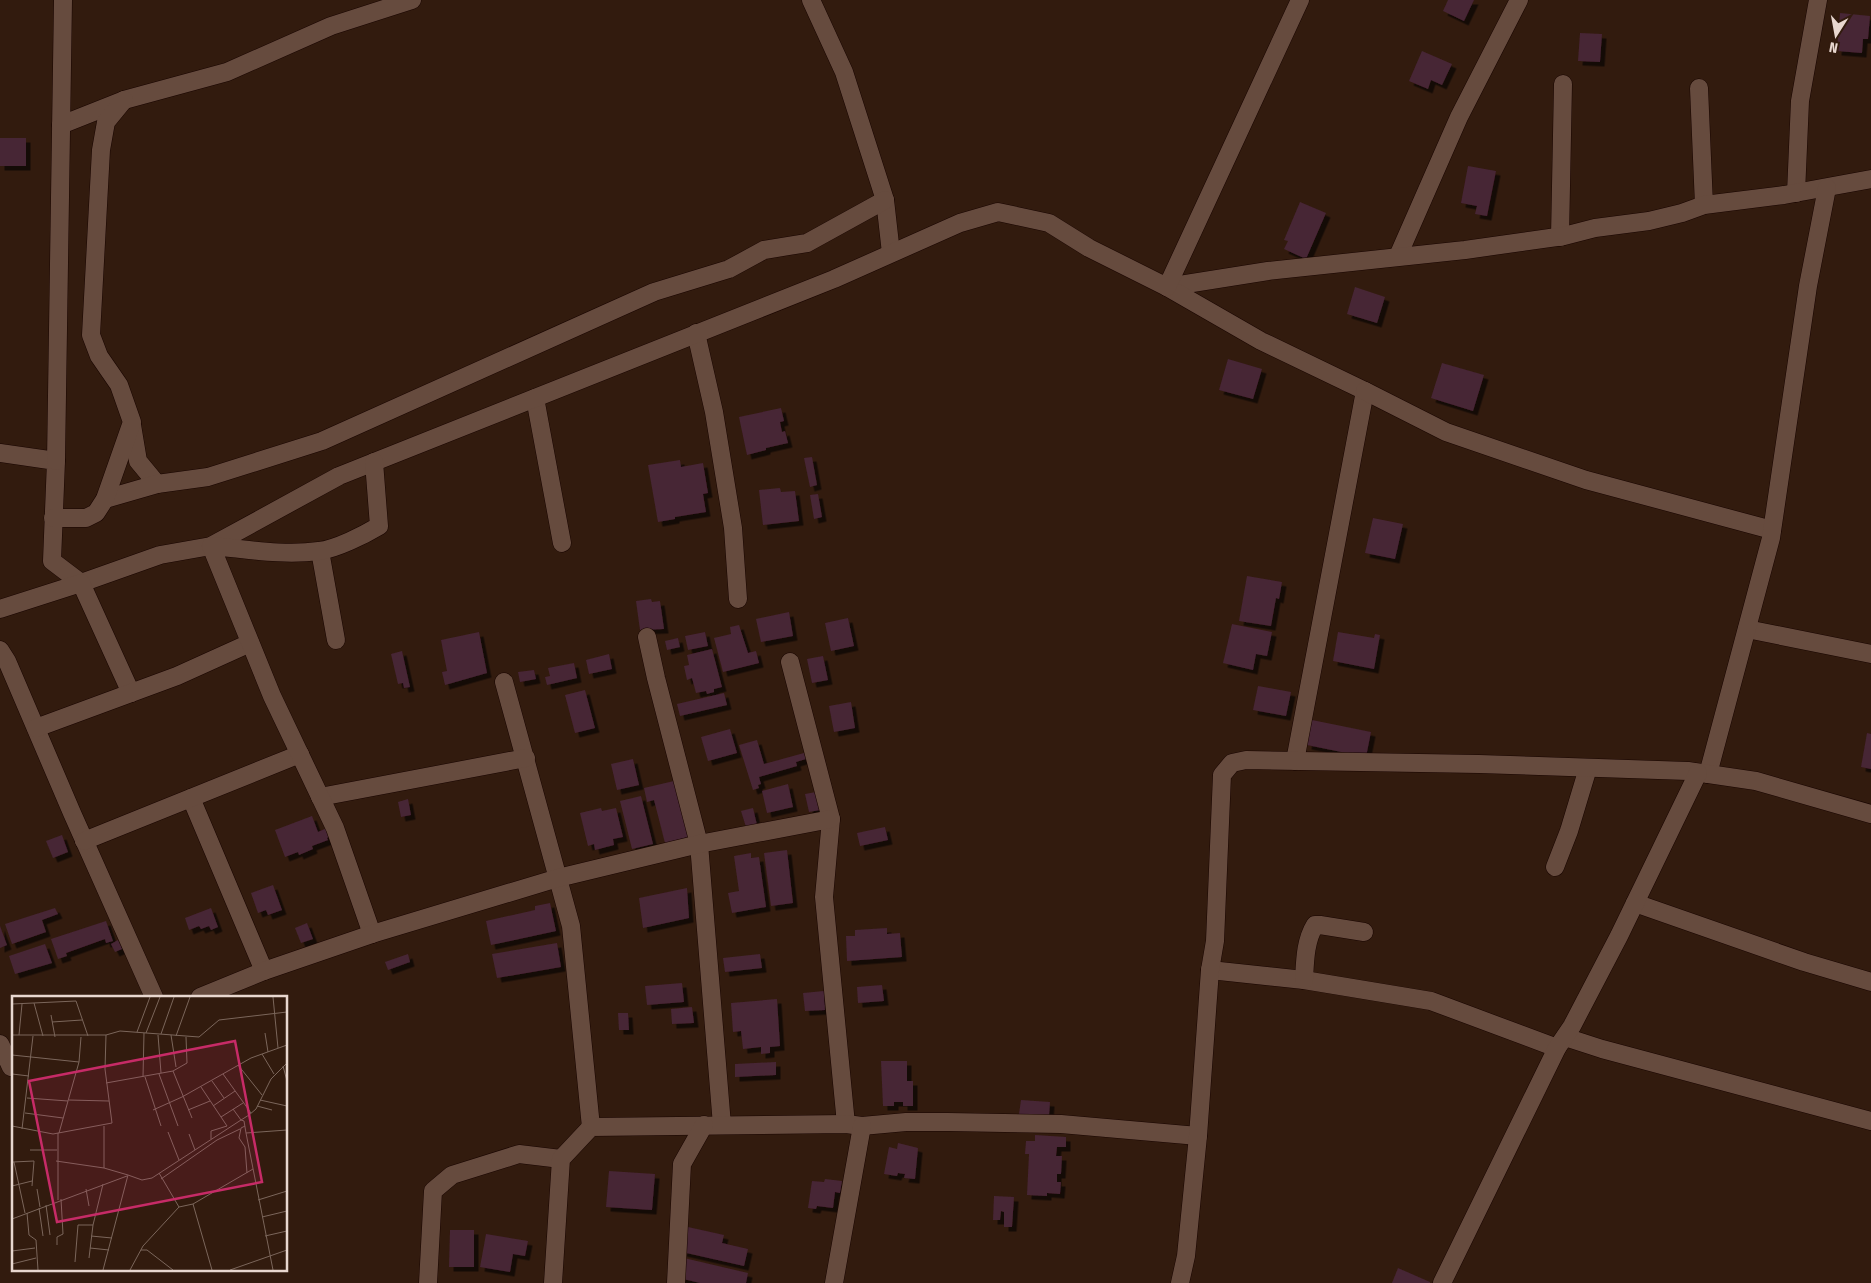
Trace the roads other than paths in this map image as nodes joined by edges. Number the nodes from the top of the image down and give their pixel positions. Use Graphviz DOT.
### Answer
graph roads {
  1 [pos="63,0"];
  2 [pos="412,0"];
  3 [pos="812,0"];
  4 [pos="1300,0"];
  5 [pos="1519,0"];
  6 [pos="1818,0"];
  7 [pos="1564,84"];
  8 [pos="1699,88"];
  9 [pos="124,100"];
  10 [pos="62,125"];
  11 [pos="1871,179"];
  12 [pos="1827,188"];
  13 [pos="1796,193"];
  14 [pos="885,200"];
  15 [pos="1704,205"];
  16 [pos="1560,237"];
  17 [pos="891,253"];
  18 [pos="1398,256"];
  19 [pos="1167,286"];
  20 [pos="696,334"];
  21 [pos="1365,391"];
  22 [pos="535,398"];
  23 [pos="132,422"];
  24 [pos="0,453"];
  25 [pos="56,461"];
  26 [pos="374,462"];
  27 [pos="157,484"];
  28 [pos="105,499"];
  29 [pos="54,518"];
  30 [pos="1772,530"];
  31 [pos="562,542"];
  32 [pos="211,546"];
  33 [pos="320,551"];
  34 [pos="81,583"];
  35 [pos="738,599"];
  36 [pos="0,609"];
  37 [pos="1748,629"];
  38 [pos="647,637"];
  39 [pos="336,640"];
  40 [pos="250,643"];
  41 [pos="0,650"];
  42 [pos="1871,654"];
  43 [pos="790,662"];
  44 [pos="504,682"];
  45 [pos="131,693"];
  46 [pos="36,728"];
  47 [pos="300,754"];
  48 [pos="526,758"];
  49 [pos="1295,761"];
  50 [pos="1588,768"];
  51 [pos="1703,773"];
  52 [pos="320,797"];
  53 [pos="191,798"];
  54 [pos="1871,814"];
  55 [pos="831,819"];
  56 [pos="84,841"];
  57 [pos="699,844"];
  58 [pos="1555,867"];
  59 [pos="558,878"];
  60 [pos="1635,903"];
  61 [pos="1364,932"];
  62 [pos="372,934"];
  63 [pos="264,970"];
  64 [pos="1210,970"];
  65 [pos="1304,980"];
  66 [pos="1871,982"];
  67 [pos="154,996"];
  68 [pos="202,996"];
  69 [pos="1561,1043"];
  70 [pos="0,1044"];
  71 [pos="8,1068"];
  72 [pos="1871,1122"];
  73 [pos="722,1125"];
  74 [pos="854,1125"];
  75 [pos="704,1126"];
  76 [pos="591,1127"];
  77 [pos="1198,1136"];
  78 [pos="561,1159"];
  79 [pos="428,1283"];
  80 [pos="553,1283"];
  81 [pos="676,1283"];
  82 [pos="834,1283"];
  83 [pos="1180,1283"];
  84 [pos="1442,1283"];
  1 -- 10 [label="street"];
  2 -- 9 [label="street"];
  3 -- 14 [label="street"];
  4 -- 19 [label="street"];
  5 -- 18 [label="street"];
  6 -- 13 [label="street"];
  7 -- 16 [label="street"];
  8 -- 15 [label="street"];
  9 -- 10 [label="street"];
  9 -- 23 [label="street"];
  10 -- 25 [label="street"];
  11 -- 12 [label="street"];
  12 -- 13 [label="street"];
  12 -- 30 [label="street"];
  13 -- 15 [label="street"];
  14 -- 17 [label="street"];
  14 -- 27 [label="street"];
  15 -- 16 [label="street"];
  16 -- 18 [label="street"];
  17 -- 19 [label="street"];
  17 -- 20 [label="street"];
  18 -- 19 [label="street"];
  19 -- 21 [label="street"];
  20 -- 22 [label="street"];
  20 -- 35 [label="street"];
  21 -- 30 [label="street"];
  21 -- 49 [label="street"];
  22 -- 26 [label="street"];
  22 -- 31 [label="street"];
  23 -- 27 [label="street"];
  23 -- 28 [label="street"];
  24 -- 25 [label="street"];
  25 -- 29 [label="street"];
  26 -- 32 [label="street"];
  26 -- 33 [label="street"];
  27 -- 28 [label="street"];
  28 -- 29 [label="street"];
  29 -- 34 [label="street"];
  30 -- 37 [label="street"];
  32 -- 33 [label="street"];
  32 -- 34 [label="street"];
  32 -- 40 [label="street"];
  33 -- 39 [label="street"];
  34 -- 36 [label="street"];
  34 -- 45 [label="street"];
  37 -- 42 [label="street"];
  37 -- 51 [label="street"];
  38 -- 57 [label="street"];
  40 -- 45 [label="street"];
  40 -- 47 [label="street"];
  41 -- 46 [label="street"];
  43 -- 55 [label="street"];
  44 -- 48 [label="street"];
  45 -- 46 [label="street"];
  46 -- 56 [label="street"];
  47 -- 52 [label="street"];
  47 -- 53 [label="street"];
  48 -- 52 [label="street"];
  48 -- 59 [label="street"];
  49 -- 50 [label="street"];
  49 -- 64 [label="street"];
  50 -- 51 [label="street"];
  50 -- 58 [label="street"];
  51 -- 54 [label="street"];
  51 -- 60 [label="street"];
  52 -- 62 [label="street"];
  53 -- 56 [label="street"];
  53 -- 63 [label="street"];
  55 -- 57 [label="street"];
  55 -- 74 [label="street"];
  56 -- 67 [label="street"];
  57 -- 59 [label="street"];
  57 -- 73 [label="street"];
  59 -- 62 [label="street"];
  59 -- 76 [label="street"];
  60 -- 66 [label="street"];
  60 -- 69 [label="street"];
  61 -- 65 [label="street"];
  62 -- 63 [label="street"];
  63 -- 68 [label="street"];
  64 -- 65 [label="street"];
  64 -- 77 [label="street"];
  65 -- 69 [label="street"];
  69 -- 72 [label="street"];
  69 -- 84 [label="street"];
  70 -- 71 [label="street"];
  73 -- 74 [label="street"];
  73 -- 75 [label="street"];
  74 -- 77 [label="street"];
  74 -- 82 [label="street"];
  75 -- 76 [label="street"];
  75 -- 81 [label="street"];
  76 -- 78 [label="street"];
  77 -- 83 [label="street"];
  78 -- 79 [label="street"];
  78 -- 80 [label="street"];
}
